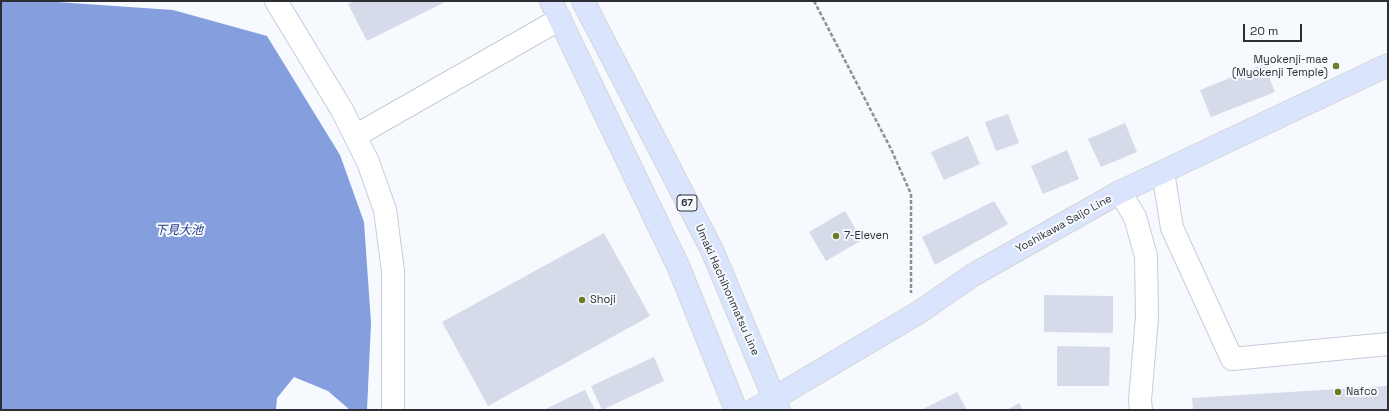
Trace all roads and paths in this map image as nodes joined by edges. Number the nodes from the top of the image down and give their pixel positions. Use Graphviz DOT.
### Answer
graph roads {
  1 [pos="276,1"];
  2 [pos="583,1"];
  3 [pos="814,1"];
  4 [pos="555,10"];
  5 [pos="1388,65"];
  6 [pos="355,136"];
  7 [pos="1164,172"];
  8 [pos="1120,192"];
  9 [pos="918,313"];
  10 [pos="1388,344"];
  11 [pos="777,404"];
  12 [pos="393,410"];
  13 [pos="736,410"];
  14 [pos="754,410"];
  15 [pos="1142,410"];
  1 -- 6 [label="street"];
  2 -- 11 [label="main road, Umaki Hachihonmatsu Line / 67"];
  3 -- 9 [label="path"];
  4 -- 6 [label="street"];
  4 -- 13 [label="main road"];
  5 -- 7 [label="main road, Yoshikawa Saijo Line"];
  6 -- 12 [label="street"];
  7 -- 8 [label="main road, Yoshikawa Saijo Line"];
  7 -- 10 [label="street"];
  8 -- 9 [label="main road, Yoshikawa Saijo Line"];
  8 -- 15 [label="street"];
  9 -- 11 [label="main road, Yoshikawa Saijo Line"];
  11 -- 14 [label="main road, Yoshikawa Saijo Line"];
}
